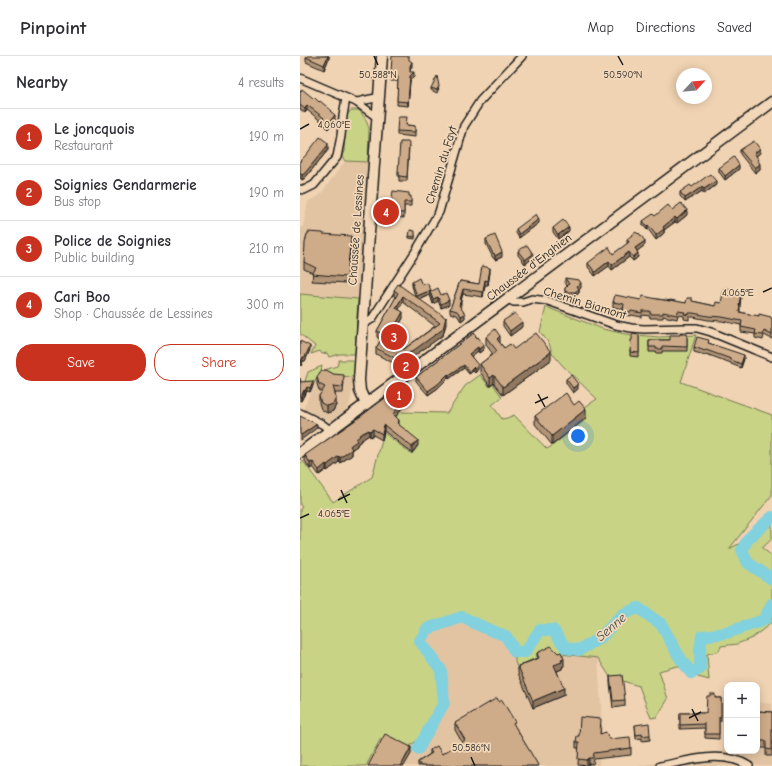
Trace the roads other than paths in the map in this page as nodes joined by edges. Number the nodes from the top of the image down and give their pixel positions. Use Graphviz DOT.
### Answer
graph roads {
  1 [pos="382,56"];
  2 [pos="522,56"];
  3 [pos="300,78"];
  4 [pos="346,98"];
  5 [pos="379,98"];
  6 [pos="356,102"];
  7 [pos="772,102"];
  8 [pos="378,118"];
  9 [pos="300,189"];
  10 [pos="508,299"];
  11 [pos="362,325"];
  12 [pos="772,357"];
  13 [pos="366,404"];
  14 [pos="300,413"];
  15 [pos="330,430"];
  16 [pos="300,453"];
  17 [pos="660,766"];
  18 [pos="749,766"];
  1 -- 5 [label="main road, Chaussée de Lessines"];
  2 -- 11 [label="street, Chemin du Fayt"];
  3 -- 4 [label="street"];
  4 -- 6 [label="street"];
  4 -- 9 [label="street"];
  5 -- 6 [label="street"];
  5 -- 8 [label="main road, Chaussée de Lessines"];
  6 -- 8 [label="street"];
  7 -- 10 [label="main road, Chaussée d'Enghien"];
  8 -- 11 [label="main road, Chaussée de Lessines"];
  10 -- 12 [label="street, Chemin Biamont"];
  10 -- 13 [label="main road, Chaussée d'Enghien"];
  11 -- 13 [label="main road, Chaussée de Lessines"];
  13 -- 15 [label="main road, Chaussée d'Enghien"];
  14 -- 15 [label="street"];
  15 -- 16 [label="main road, Chaussée d'Enghien"];
  17 -- 18 [label="street"];
}
